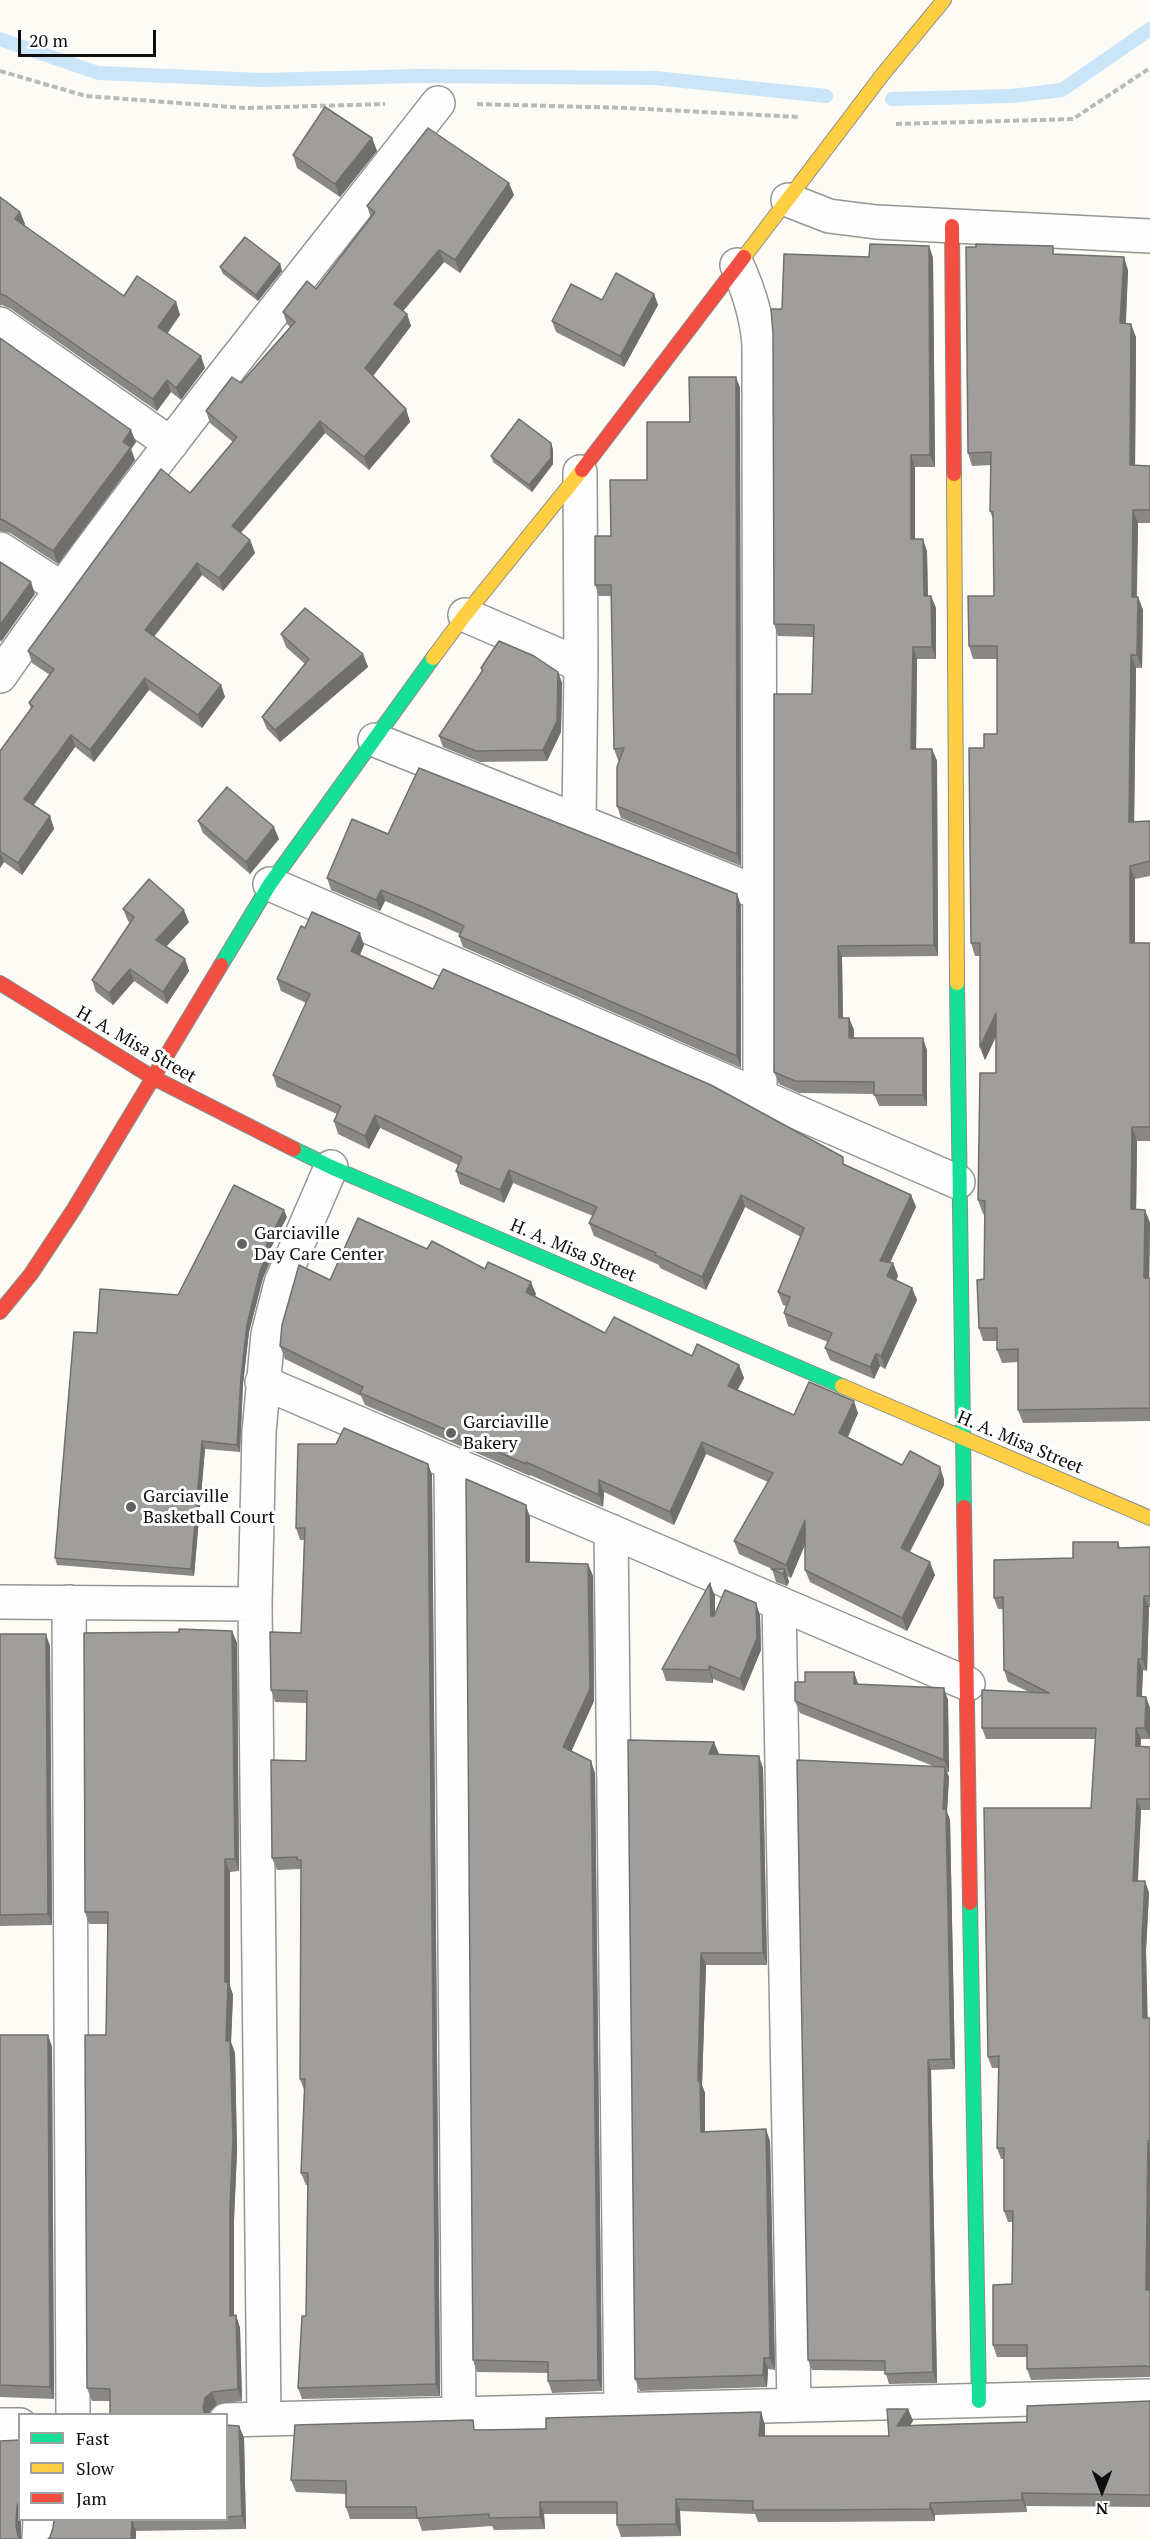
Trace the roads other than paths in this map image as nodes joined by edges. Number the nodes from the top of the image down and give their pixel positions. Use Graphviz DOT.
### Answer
graph roads {
  1 [pos="944,0"];
  2 [pos="438,103"];
  3 [pos="788,200"];
  4 [pos="951,226"];
  5 [pos="1150,236"];
  6 [pos="737,265"];
  7 [pos="0,324"];
  8 [pos="171,444"];
  9 [pos="580,472"];
  10 [pos="0,549"];
  11 [pos="61,588"];
  12 [pos="465,615"];
  13 [pos="581,665"];
  14 [pos="0,676"];
  15 [pos="375,740"];
  16 [pos="579,822"];
  17 [pos="270,884"];
  18 [pos="759,893"];
  19 [pos="0,983"];
  20 [pos="152,1077"];
  21 [pos="760,1097"];
  22 [pos="331,1167"];
  23 [pos="958,1182"];
  24 [pos="0,1312"];
  25 [pos="262,1382"];
  26 [pos="963,1438"];
  27 [pos="451,1463"];
  28 [pos="1150,1518"];
  29 [pos="611,1531"];
  30 [pos="0,1602"];
  31 [pos="69,1602"];
  32 [pos="779,1603"];
  33 [pos="255,1604"];
  34 [pos="968,1683"];
  35 [pos="1150,2396"];
  36 [pos="979,2401"];
  37 [pos="794,2405"];
  38 [pos="621,2410"];
  39 [pos="73,2413"];
  40 [pos="459,2414"];
  41 [pos="264,2419"];
  42 [pos="228,2420"];
  43 [pos="0,2425"];
  44 [pos="18,2425"];
  45 [pos="39,2521"];
  46 [pos="39,2539"];
  1 -- 3 [label="street"];
  2 -- 8 [label="street"];
  3 -- 4 [label="street"];
  3 -- 6 [label="street"];
  4 -- 5 [label="street"];
  4 -- 23 [label="street"];
  6 -- 9 [label="street"];
  6 -- 18 [label="street"];
  7 -- 8 [label="street"];
  8 -- 11 [label="street"];
  9 -- 12 [label="street"];
  9 -- 13 [label="street"];
  10 -- 11 [label="street"];
  11 -- 14 [label="street"];
  12 -- 13 [label="street"];
  12 -- 15 [label="street"];
  13 -- 16 [label="street"];
  15 -- 16 [label="street"];
  15 -- 17 [label="street"];
  16 -- 18 [label="street"];
  17 -- 20 [label="street"];
  17 -- 21 [label="street"];
  18 -- 21 [label="street"];
  19 -- 20 [label="street, H. A. Misa Street"];
  20 -- 22 [label="street, H. A. Misa Street"];
  20 -- 24 [label="street"];
  21 -- 23 [label="street"];
  22 -- 25 [label="street"];
  22 -- 26 [label="street, H. A. Misa Street"];
  23 -- 26 [label="street"];
  25 -- 27 [label="street"];
  25 -- 33 [label="street"];
  26 -- 28 [label="street, H. A. Misa Street"];
  26 -- 34 [label="street"];
  27 -- 29 [label="street"];
  27 -- 40 [label="street"];
  29 -- 32 [label="street"];
  29 -- 38 [label="street"];
  30 -- 31 [label="street"];
  31 -- 33 [label="street"];
  31 -- 39 [label="street"];
  32 -- 34 [label="street"];
  32 -- 37 [label="street"];
  33 -- 41 [label="street"];
  34 -- 36 [label="street"];
  35 -- 36 [label="street"];
  36 -- 37 [label="street"];
  37 -- 38 [label="street"];
  38 -- 40 [label="street"];
  40 -- 41 [label="street"];
  41 -- 42 [label="street"];
  43 -- 44 [label="street"];
  45 -- 46 [label="street"];
}
